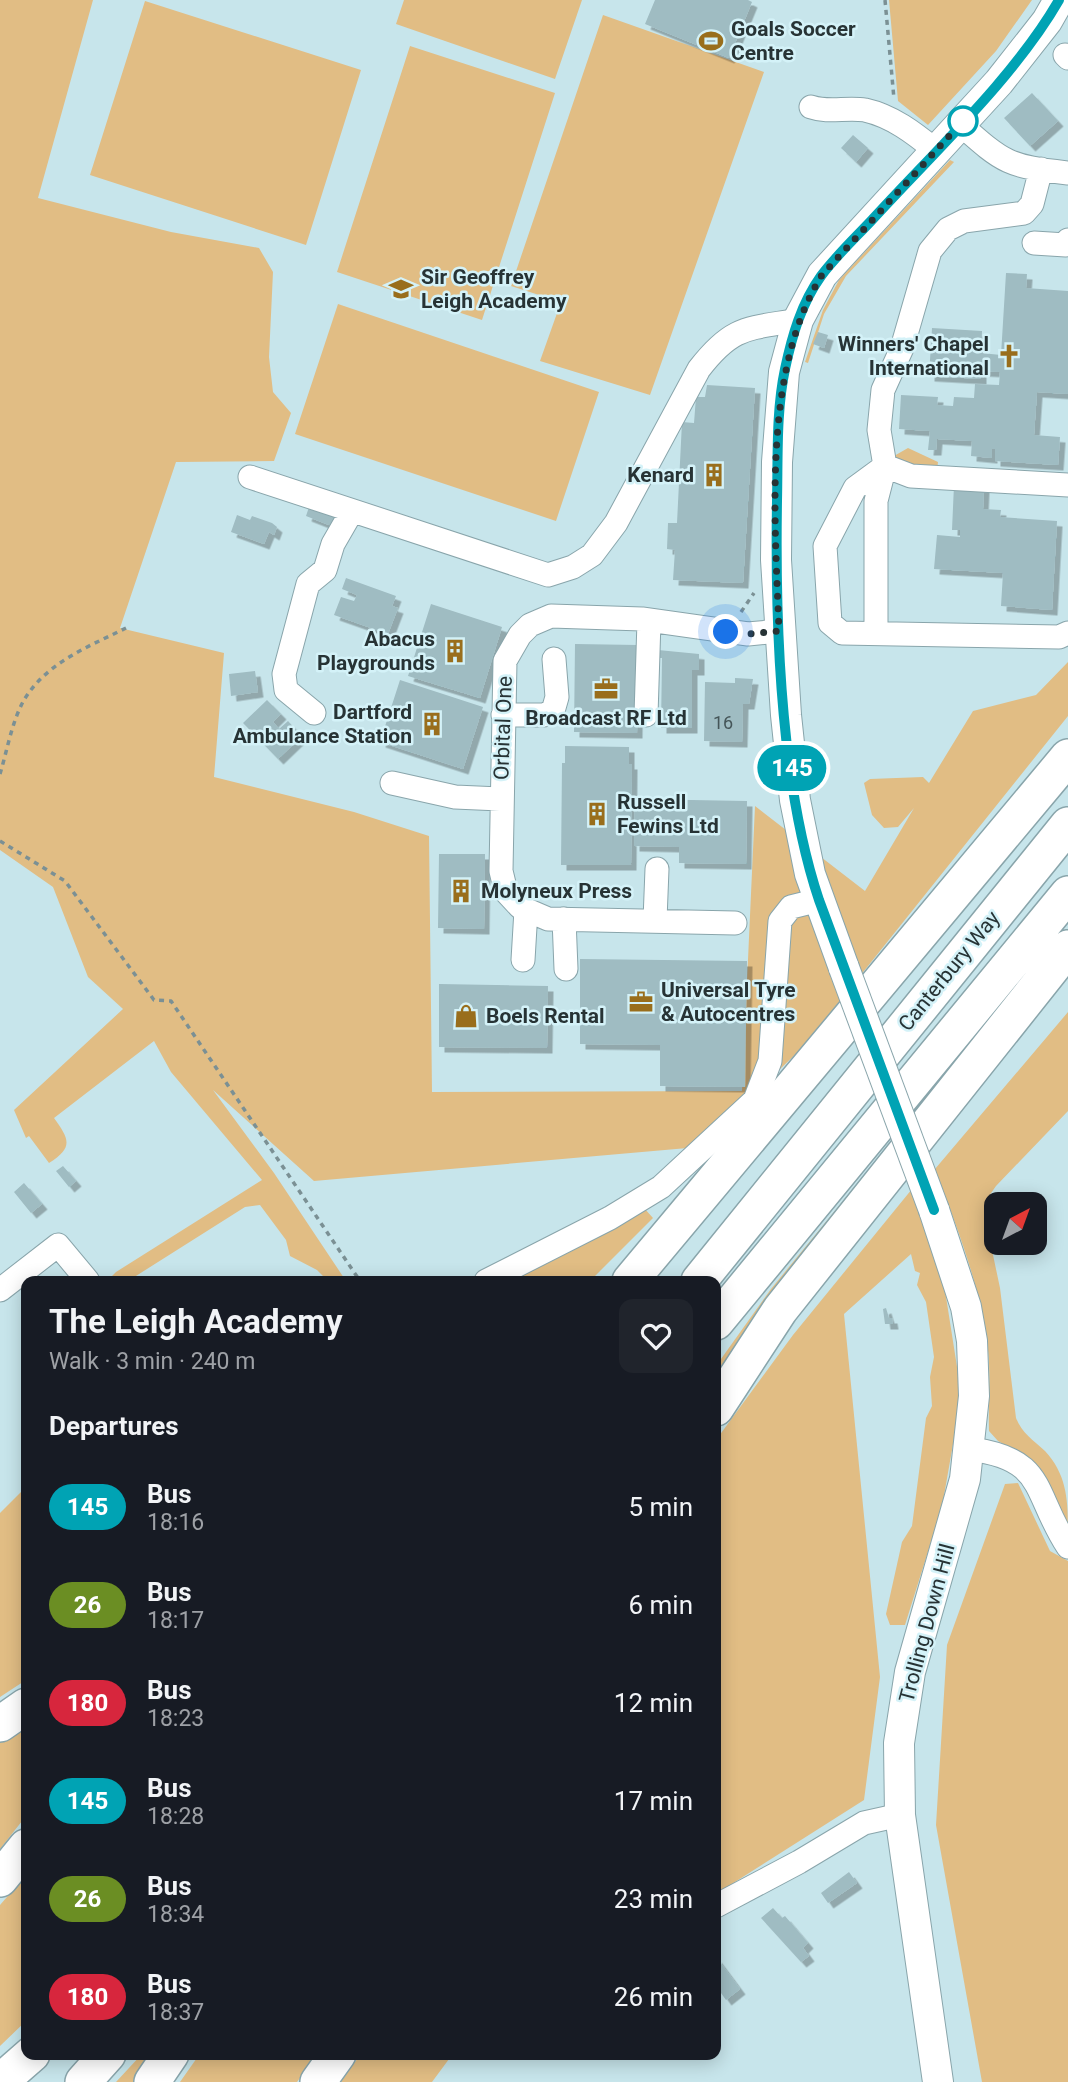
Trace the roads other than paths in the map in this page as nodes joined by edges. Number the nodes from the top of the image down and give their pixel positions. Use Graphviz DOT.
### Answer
graph roads {
  1 [pos="1059,0"];
  2 [pos="811,107"];
  3 [pos="960,124"];
  4 [pos="935,150"];
  5 [pos="1041,169"];
  6 [pos="1068,173"];
  7 [pos="1068,240"];
  8 [pos="1034,243"];
  9 [pos="798,320"];
  10 [pos="885,466"];
  11 [pos="250,477"];
  12 [pos="1068,485"];
  13 [pos="352,511"];
  14 [pos="649,621"];
  15 [pos="779,631"];
  16 [pos="876,634"];
  17 [pos="1068,634"];
  18 [pos="554,659"];
  19 [pos="314,713"];
  20 [pos="503,715"];
  21 [pos="646,715"];
  22 [pos="1068,757"];
  23 [pos="392,783"];
  24 [pos="500,799"];
  25 [pos="1068,825"];
  26 [pos="657,869"];
  27 [pos="1068,894"];
  28 [pos="819,900"];
  29 [pos="526,910"];
  30 [pos="564,919"];
  31 [pos="655,920"];
  32 [pos="736,923"];
  33 [pos="1068,948"];
  34 [pos="523,960"];
  35 [pos="566,969"];
  36 [pos="1068,984"];
  37 [pos="730,1239"];
  38 [pos="84,1276"];
  39 [pos="496,1276"];
  40 [pos="634,1276"];
  41 [pos="688,1276"];
  42 [pos="703,1276"];
  43 [pos="0,1290"];
  44 [pos="721,1316"];
  45 [pos="721,1401"];
  46 [pos="721,1402"];
  47 [pos="970,1449"];
  48 [pos="1068,1547"];
  49 [pos="21,1709"];
  50 [pos="0,1724"];
  51 [pos="900,1815"];
  52 [pos="21,1853"];
  53 [pos="0,1879"];
  54 [pos="721,1903"];
  55 [pos="25,2060"];
  56 [pos="52,2060"];
  57 [pos="103,2060"];
  58 [pos="167,2060"];
  59 [pos="334,2060"];
  60 [pos="0,2082"];
  61 [pos="32,2082"];
  62 [pos="83,2082"];
  63 [pos="152,2082"];
  64 [pos="318,2082"];
  65 [pos="938,2082"];
  1 -- 3 [label="main road, Trolling Down Hill"];
  2 -- 4 [label="street"];
  3 -- 4 [label="main road, Trolling Down Hill"];
  3 -- 5 [label="street"];
  4 -- 9 [label="main road, Trolling Down Hill"];
  5 -- 6 [label="street"];
  5 -- 10 [label="street"];
  7 -- 8 [label="street"];
  9 -- 13 [label="street"];
  9 -- 15 [label="main road, Trolling Down Hill"];
  10 -- 12 [label="street"];
  10 -- 16 [label="street"];
  10 -- 16 [label="street"];
  11 -- 13 [label="street"];
  13 -- 19 [label="street"];
  14 -- 15 [label="street, Orbital One"];
  14 -- 20 [label="street, Orbital One"];
  14 -- 21 [label="street"];
  15 -- 28 [label="main road, Trolling Down Hill"];
  16 -- 17 [label="street"];
  18 -- 20 [label="street"];
  20 -- 24 [label="street, Orbital One"];
  22 -- 40 [label="highway"];
  23 -- 24 [label="street"];
  24 -- 29 [label="street, Orbital One"];
  25 -- 37 [label="highway, Canterbury Way"];
  26 -- 31 [label="street"];
  27 -- 44 [label="highway, Canterbury Way"];
  28 -- 39 [label="street"];
  28 -- 47 [label="main road, Trolling Down Hill, bridge"];
  29 -- 30 [label="street"];
  29 -- 34 [label="street"];
  30 -- 31 [label="street"];
  30 -- 35 [label="street"];
  31 -- 32 [label="street"];
  33 -- 45 [label="highway"];
  36 -- 46 [label="highway"];
  37 -- 41 [label="highway"];
  37 -- 42 [label="highway, Canterbury Way"];
  38 -- 43 [label="street"];
  47 -- 48 [label="street"];
  47 -- 51 [label="main road, Trolling Down Hill"];
  49 -- 50 [label="highway"];
  51 -- 54 [label="street"];
  51 -- 65 [label="main road, Trolling Down Hill"];
  52 -- 53 [label="highway"];
  55 -- 60 [label="highway"];
  56 -- 61 [label="highway"];
  57 -- 62 [label="highway"];
  58 -- 63 [label="highway"];
  59 -- 64 [label="highway"];
}
